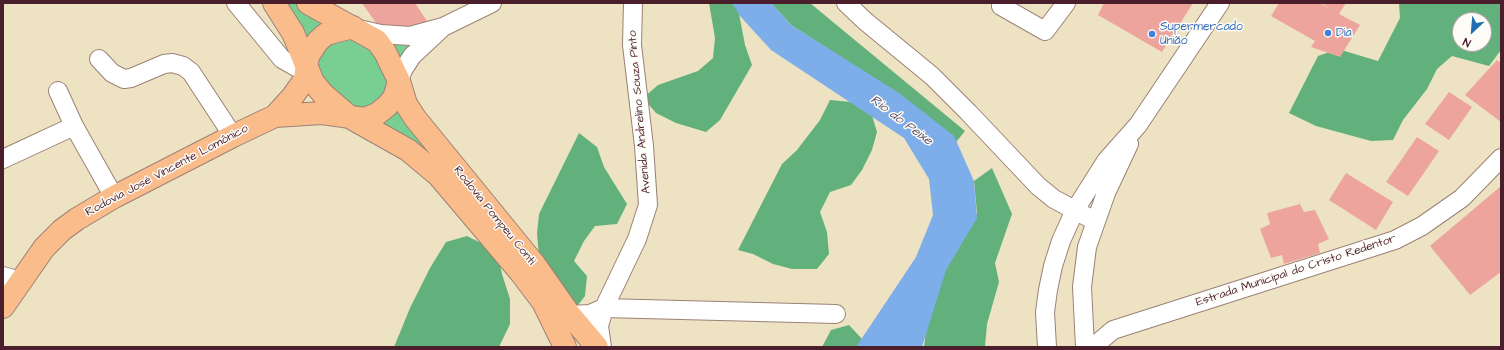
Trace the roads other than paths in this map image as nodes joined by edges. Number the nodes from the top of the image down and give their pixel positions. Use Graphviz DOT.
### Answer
graph roads {
  1 [pos="236,3"];
  2 [pos="274,3"];
  3 [pos="308,3"];
  4 [pos="492,3"];
  5 [pos="634,3"];
  6 [pos="846,3"];
  7 [pos="1066,3"];
  8 [pos="1220,3"];
  9 [pos="1001,6"];
  10 [pos="353,27"];
  11 [pos="443,27"];
  12 [pos="99,59"];
  13 [pos="307,69"];
  14 [pos="399,81"];
  15 [pos="58,91"];
  16 [pos="275,116"];
  17 [pos="351,118"];
  18 [pos="1138,125"];
  19 [pos="74,126"];
  20 [pos="233,136"];
  21 [pos="1501,158"];
  22 [pos="3,159"];
  23 [pos="114,197"];
  24 [pos="1075,210"];
  25 [pos="1095,221"];
  26 [pos="12,278"];
  27 [pos="3,307"];
  28 [pos="604,308"];
  29 [pos="836,314"];
  30 [pos="570,315"];
  31 [pos="1083,316"];
  32 [pos="1113,330"];
  33 [pos="565,347"];
  34 [pos="597,347"];
  35 [pos="602,347"];
  36 [pos="1047,347"];
  37 [pos="1086,347"];
  38 [pos="1093,347"];
  1 -- 13 [label="street"];
  2 -- 13 [label="main road"];
  3 -- 10 [label="main road"];
  4 -- 11 [label="street"];
  5 -- 28 [label="street, Avenida Andrelino Souza Pinto"];
  6 -- 24 [label="street"];
  7 -- 9 [label="street"];
  8 -- 18 [label="street"];
  10 -- 11 [label="street"];
  10 -- 13 [label="main road"];
  10 -- 14 [label="main road"];
  11 -- 14 [label="street"];
  12 -- 20 [label="street"];
  13 -- 16 [label="main road, Rodovia José Vincente Lomônico"];
  13 -- 17 [label="main road"];
  14 -- 17 [label="main road"];
  14 -- 30 [label="main road, Rodovia Pompeu Conti"];
  15 -- 19 [label="street"];
  16 -- 17 [label="main road, Rodovia José Vincente Lomônico"];
  16 -- 20 [label="main road, Rodovia José Vincente Lomônico"];
  17 -- 33 [label="main road, Rodovia Pompeu Conti"];
  18 -- 24 [label="street"];
  18 -- 25 [label="street"];
  19 -- 22 [label="street"];
  19 -- 23 [label="street"];
  20 -- 23 [label="main road, Rodovia José Vincente Lomônico"];
  21 -- 32 [label="street, Estrada Municipal do Cristo Redentor"];
  23 -- 26 [label="main road, Rodovia José Vincente Lomônico"];
  24 -- 25 [label="street"];
  24 -- 36 [label="street"];
  25 -- 31 [label="street"];
  26 -- 27 [label="main road, Rodovia José Vincente Lomônico"];
  28 -- 29 [label="street"];
  28 -- 30 [label="street"];
  28 -- 35 [label="street, Avenida Andrelino Souza Pinto"];
  30 -- 34 [label="main road, Rodovia Pompeu Conti"];
  31 -- 32 [label="street"];
  31 -- 37 [label="street"];
  32 -- 38 [label="street, Estrada Municipal do Cristo Redentor"];
}
